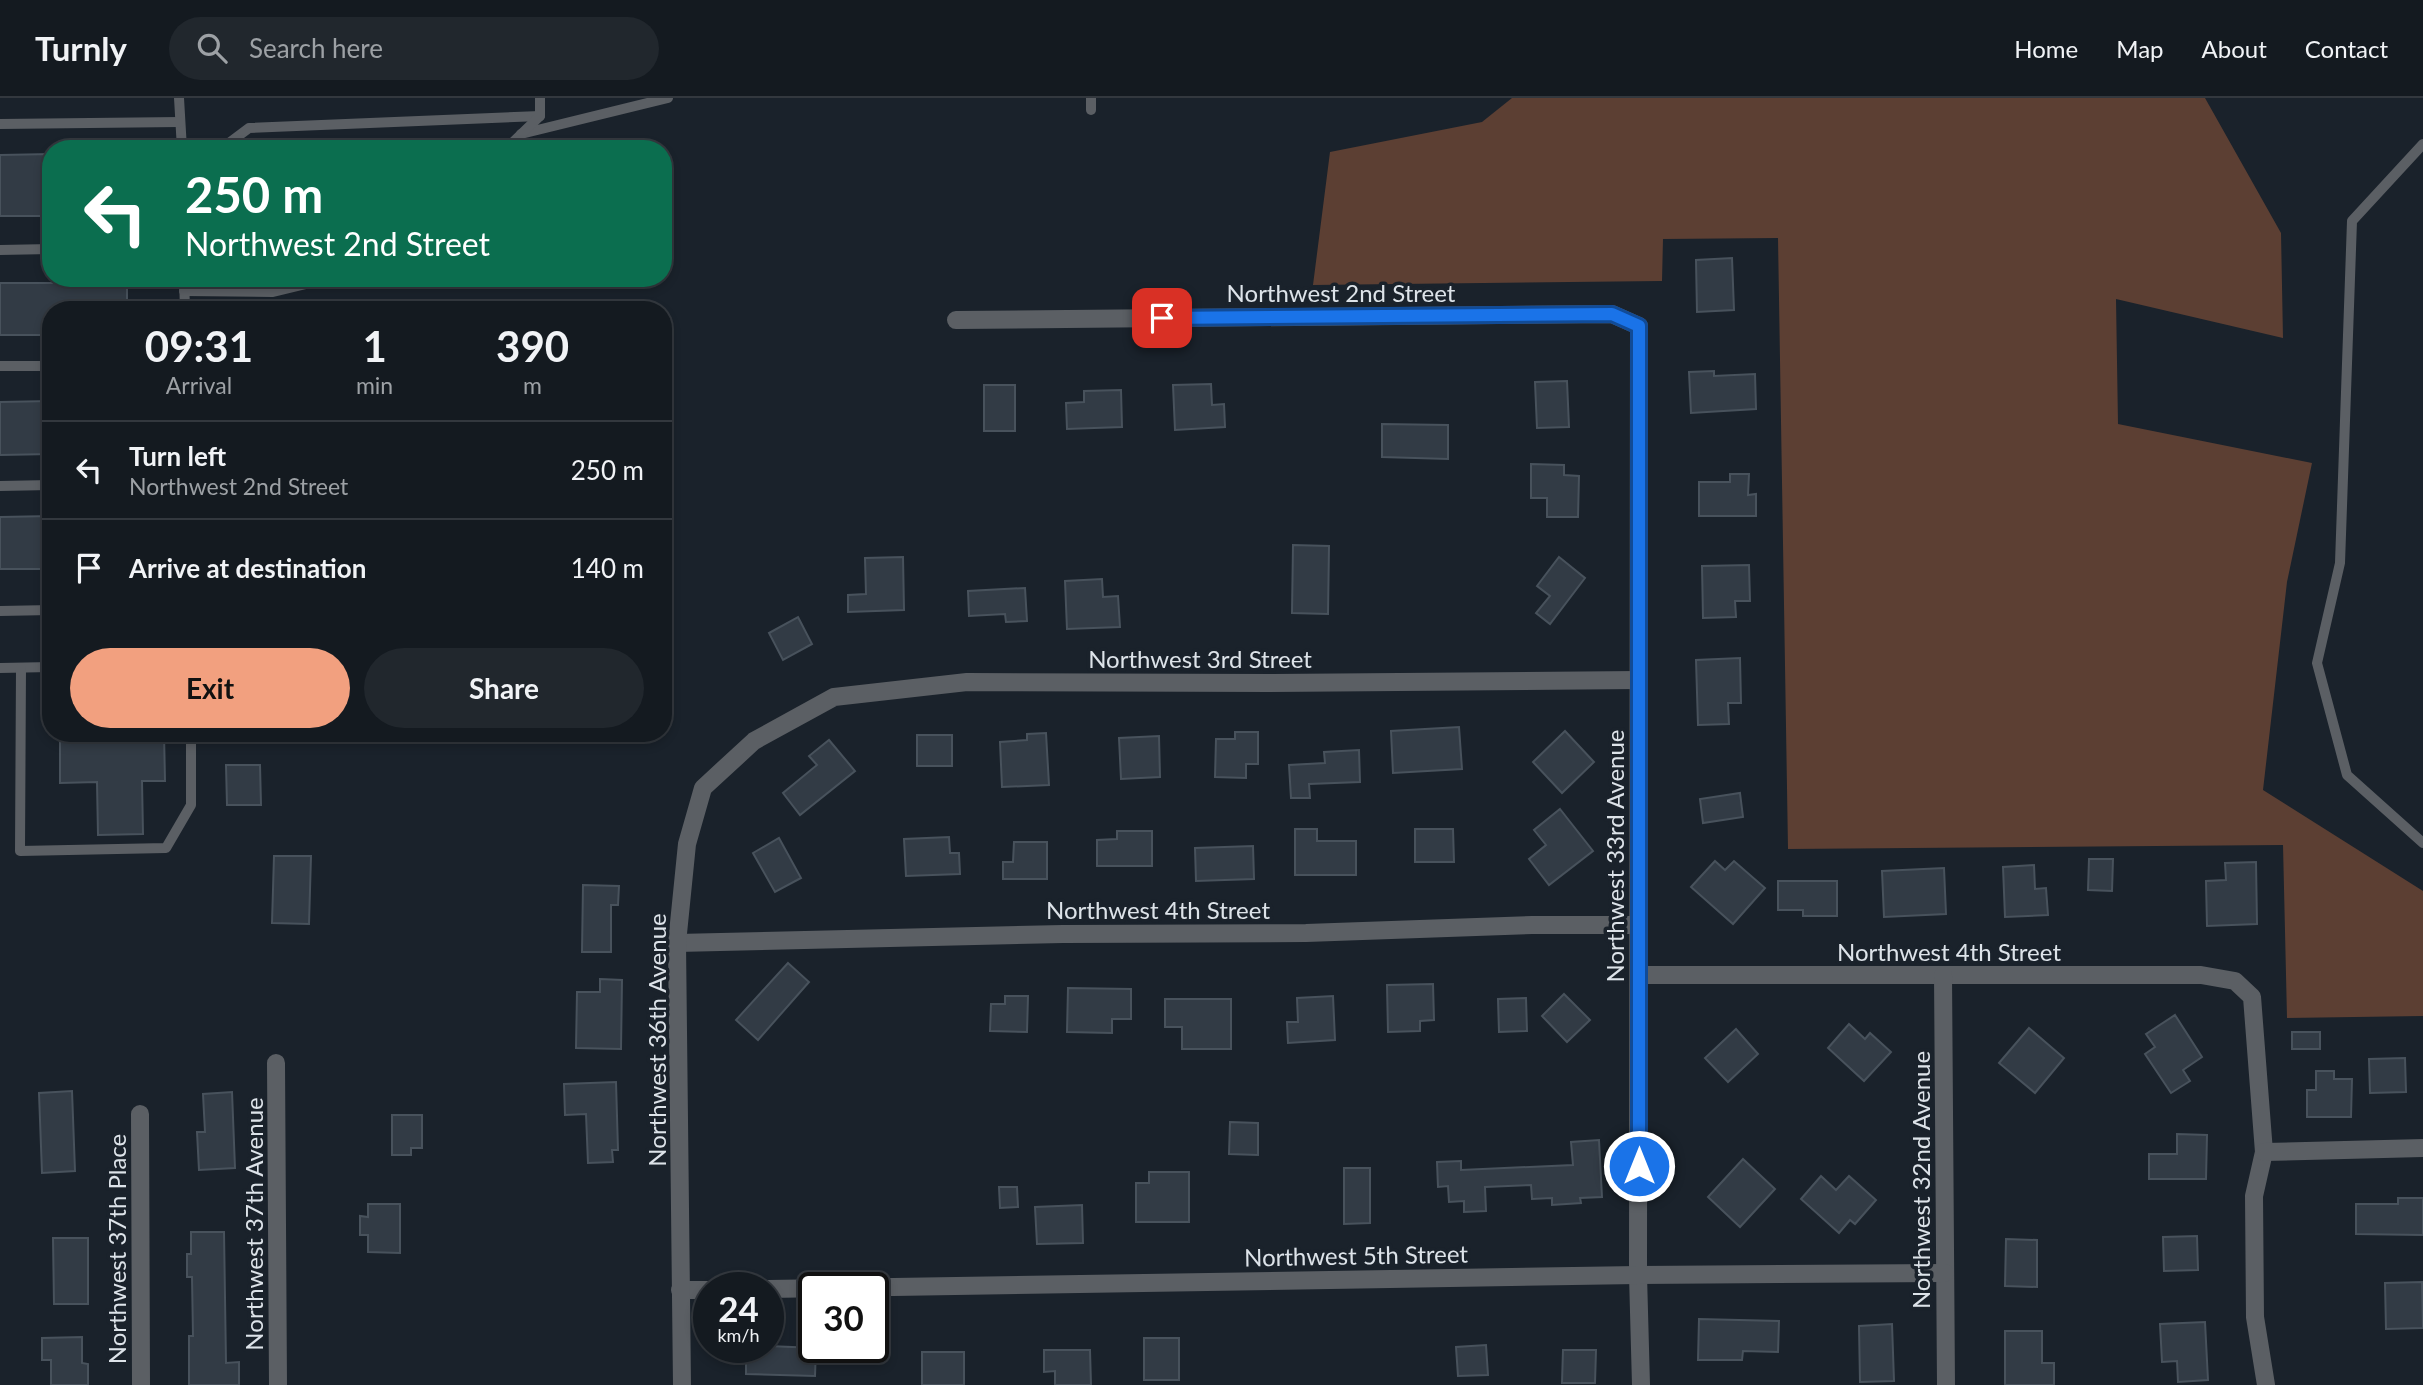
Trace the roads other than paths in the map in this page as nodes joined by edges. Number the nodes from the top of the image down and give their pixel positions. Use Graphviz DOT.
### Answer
graph roads {
  1 [pos="179,98"];
  2 [pos="540,98"];
  3 [pos="668,98"];
  4 [pos="1091,98"];
  5 [pos="1091,110"];
  6 [pos="540,116"];
  7 [pos="180,122"];
  8 [pos="0,124"];
  9 [pos="521,134"];
  10 [pos="181,140"];
  11 [pos="233,140"];
  12 [pos="515,140"];
  13 [pos="2423,144"];
  14 [pos="42,249"];
  15 [pos="0,250"];
  16 [pos="184,287"];
  17 [pos="294,287"];
  18 [pos="184,291"];
  19 [pos="185,301"];
  20 [pos="957,320"];
  21 [pos="1639,326"];
  22 [pos="0,366"];
  23 [pos="42,366"];
  24 [pos="42,485"];
  25 [pos="0,486"];
  26 [pos="42,610"];
  27 [pos="0,611"];
  28 [pos="42,667"];
  29 [pos="0,668"];
  30 [pos="21,668"];
  31 [pos="1638,680"];
  32 [pos="772,731"];
  33 [pos="191,742"];
  34 [pos="2423,843"];
  35 [pos="1639,925"];
  36 [pos="677,943"];
  37 [pos="1639,975"];
  38 [pos="1943,975"];
  39 [pos="276,1063"];
  40 [pos="140,1114"];
  41 [pos="2423,1148"];
  42 [pos="2264,1152"];
  43 [pos="1945,1273"];
  44 [pos="1638,1275"];
  45 [pos="784,1289"];
  46 [pos="680,1290"];
  47 [pos="693,1290"];
  48 [pos="141,1385"];
  49 [pos="278,1385"];
  50 [pos="682,1385"];
  51 [pos="1641,1385"];
  52 [pos="1946,1385"];
  53 [pos="2266,1385"];
  1 -- 7 [label="lane"];
  2 -- 6 [label="lane"];
  3 -- 9 [label="lane"];
  4 -- 5 [label="lane"];
  6 -- 9 [label="lane"];
  6 -- 11 [label="lane"];
  7 -- 8 [label="lane"];
  7 -- 10 [label="lane"];
  9 -- 12 [label="lane"];
  13 -- 34 [label="lane"];
  14 -- 15 [label="lane"];
  16 -- 18 [label="lane"];
  17 -- 18 [label="lane"];
  18 -- 19 [label="lane"];
  20 -- 21 [label="street, Northwest 2nd Street"];
  21 -- 31 [label="street, Northwest 33rd Avenue"];
  22 -- 23 [label="lane"];
  24 -- 25 [label="lane"];
  26 -- 27 [label="lane"];
  28 -- 30 [label="lane"];
  29 -- 30 [label="lane"];
  30 -- 33 [label="lane"];
  31 -- 32 [label="street, Northwest 3rd Street"];
  31 -- 35 [label="street, Northwest 33rd Avenue"];
  32 -- 36 [label="street, Northwest 36th Avenue"];
  35 -- 36 [label="street, Northwest 4th Street"];
  35 -- 37 [label="street, Northwest 33rd Avenue"];
  36 -- 46 [label="street, Northwest 36th Avenue"];
  37 -- 38 [label="street, Northwest 4th Street"];
  37 -- 44 [label="street, Northwest 33rd Avenue"];
  38 -- 42 [label="street, Northwest 4th Street"];
  38 -- 43 [label="street, Northwest 32nd Avenue"];
  39 -- 49 [label="street, Northwest 37th Avenue"];
  40 -- 48 [label="street, Northwest 37th Place"];
  41 -- 42 [label="street"];
  42 -- 53 [label="street"];
  43 -- 44 [label="street, Northwest 5th Street"];
  43 -- 52 [label="street, Northwest 32nd Avenue"];
  44 -- 45 [label="street, Northwest 5th Street"];
  44 -- 51 [label="street, Northwest 33rd Avenue"];
  46 -- 47 [label="street"];
  46 -- 50 [label="street, Northwest 36th Avenue"];
}
